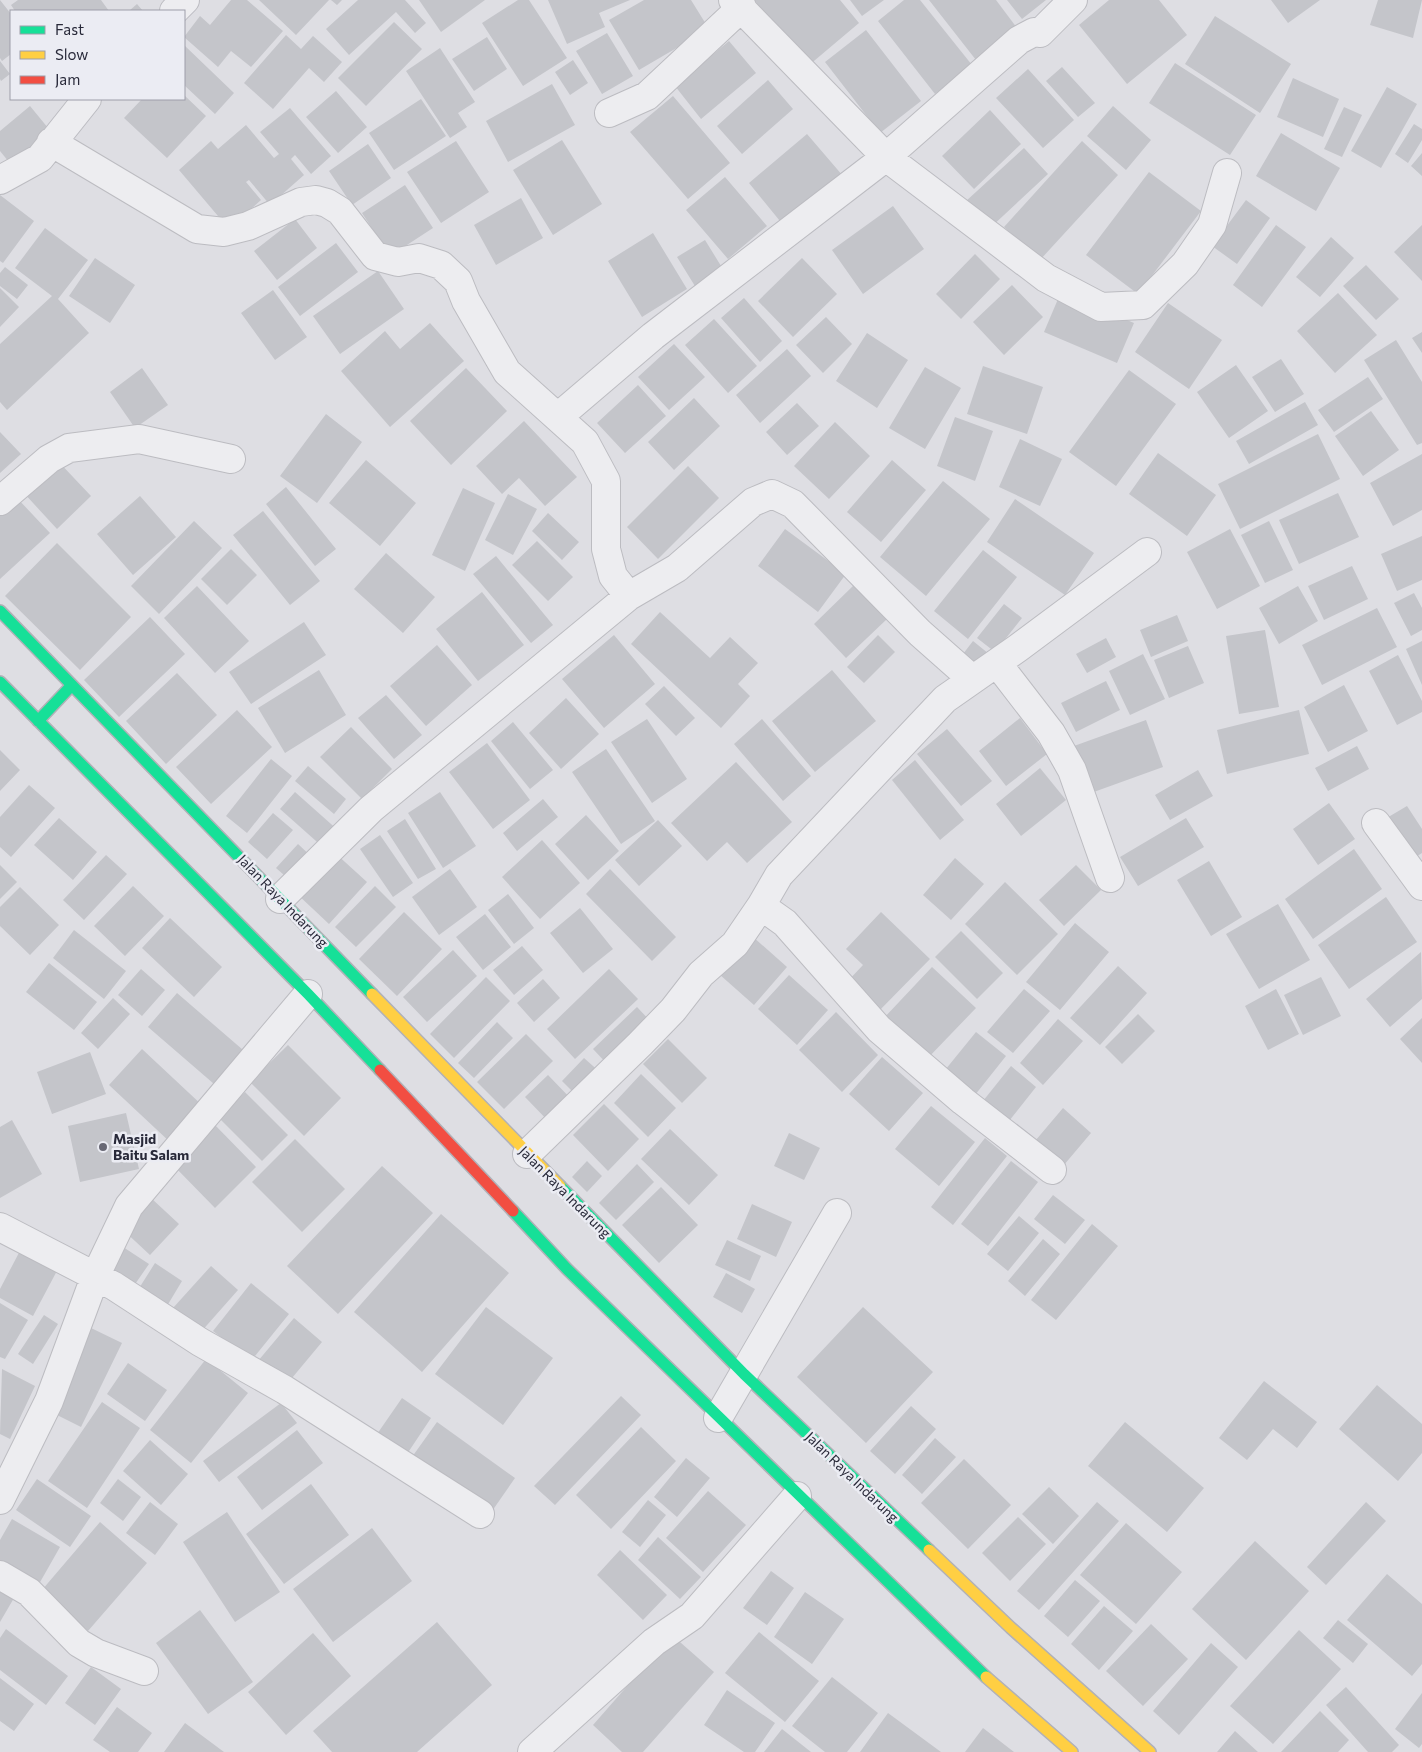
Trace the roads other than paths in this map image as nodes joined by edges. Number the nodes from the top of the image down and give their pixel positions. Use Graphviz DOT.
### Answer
graph roads {
  1 [pos="185,0"];
  2 [pos="1073,0"];
  3 [pos="737,4"];
  4 [pos="175,10"];
  5 [pos="86,100"];
  6 [pos="609,113"];
  7 [pos="51,142"];
  8 [pos="886,157"];
  9 [pos="1227,173"];
  10 [pos="0,180"];
  11 [pos="558,417"];
  12 [pos="231,459"];
  13 [pos="0,501"];
  14 [pos="1147,552"];
  15 [pos="629,596"];
  16 [pos="0,611"];
  17 [pos="996,662"];
  18 [pos="972,679"];
  19 [pos="0,682"];
  20 [pos="72,685"];
  21 [pos="38,720"];
  22 [pos="1376,823"];
  23 [pos="1110,878"];
  24 [pos="1422,886"];
  25 [pos="280,899"];
  26 [pos="761,906"];
  27 [pos="308,994"];
  28 [pos="527,1154"];
  29 [pos="1052,1170"];
  30 [pos="837,1213"];
  31 [pos="0,1227"];
  32 [pos="95,1277"];
  33 [pos="744,1374"];
  34 [pos="718,1418"];
  35 [pos="797,1496"];
  36 [pos="0,1500"];
  37 [pos="480,1514"];
  38 [pos="0,1575"];
  39 [pos="144,1671"];
  40 [pos="556,1742"];
  41 [pos="532,1752"];
  42 [pos="1072,1752"];
  43 [pos="1150,1752"];
  1 -- 4 [label="street"];
  2 -- 8 [label="street"];
  3 -- 6 [label="street"];
  3 -- 8 [label="street"];
  5 -- 7 [label="street"];
  7 -- 10 [label="street"];
  7 -- 11 [label="street"];
  8 -- 9 [label="street"];
  8 -- 11 [label="street"];
  11 -- 15 [label="street"];
  12 -- 13 [label="street"];
  14 -- 17 [label="street"];
  15 -- 18 [label="street"];
  15 -- 25 [label="street"];
  16 -- 20 [label="highway, Jalan Raya Indarung"];
  17 -- 18 [label="street"];
  17 -- 23 [label="street"];
  18 -- 26 [label="street"];
  19 -- 21 [label="highway"];
  20 -- 21 [label="highway"];
  20 -- 25 [label="highway, Jalan Raya Indarung"];
  21 -- 27 [label="highway"];
  22 -- 24 [label="street"];
  25 -- 28 [label="highway, Jalan Raya Indarung"];
  26 -- 28 [label="street"];
  26 -- 29 [label="street"];
  27 -- 32 [label="street"];
  27 -- 34 [label="highway"];
  28 -- 33 [label="highway, Jalan Raya Indarung"];
  30 -- 33 [label="street"];
  31 -- 32 [label="street"];
  32 -- 36 [label="street"];
  32 -- 37 [label="street"];
  33 -- 34 [label="street"];
  33 -- 43 [label="highway, Jalan Raya Indarung"];
  34 -- 35 [label="highway"];
  35 -- 40 [label="street"];
  35 -- 42 [label="highway"];
  38 -- 39 [label="street"];
  40 -- 41 [label="street"];
}
